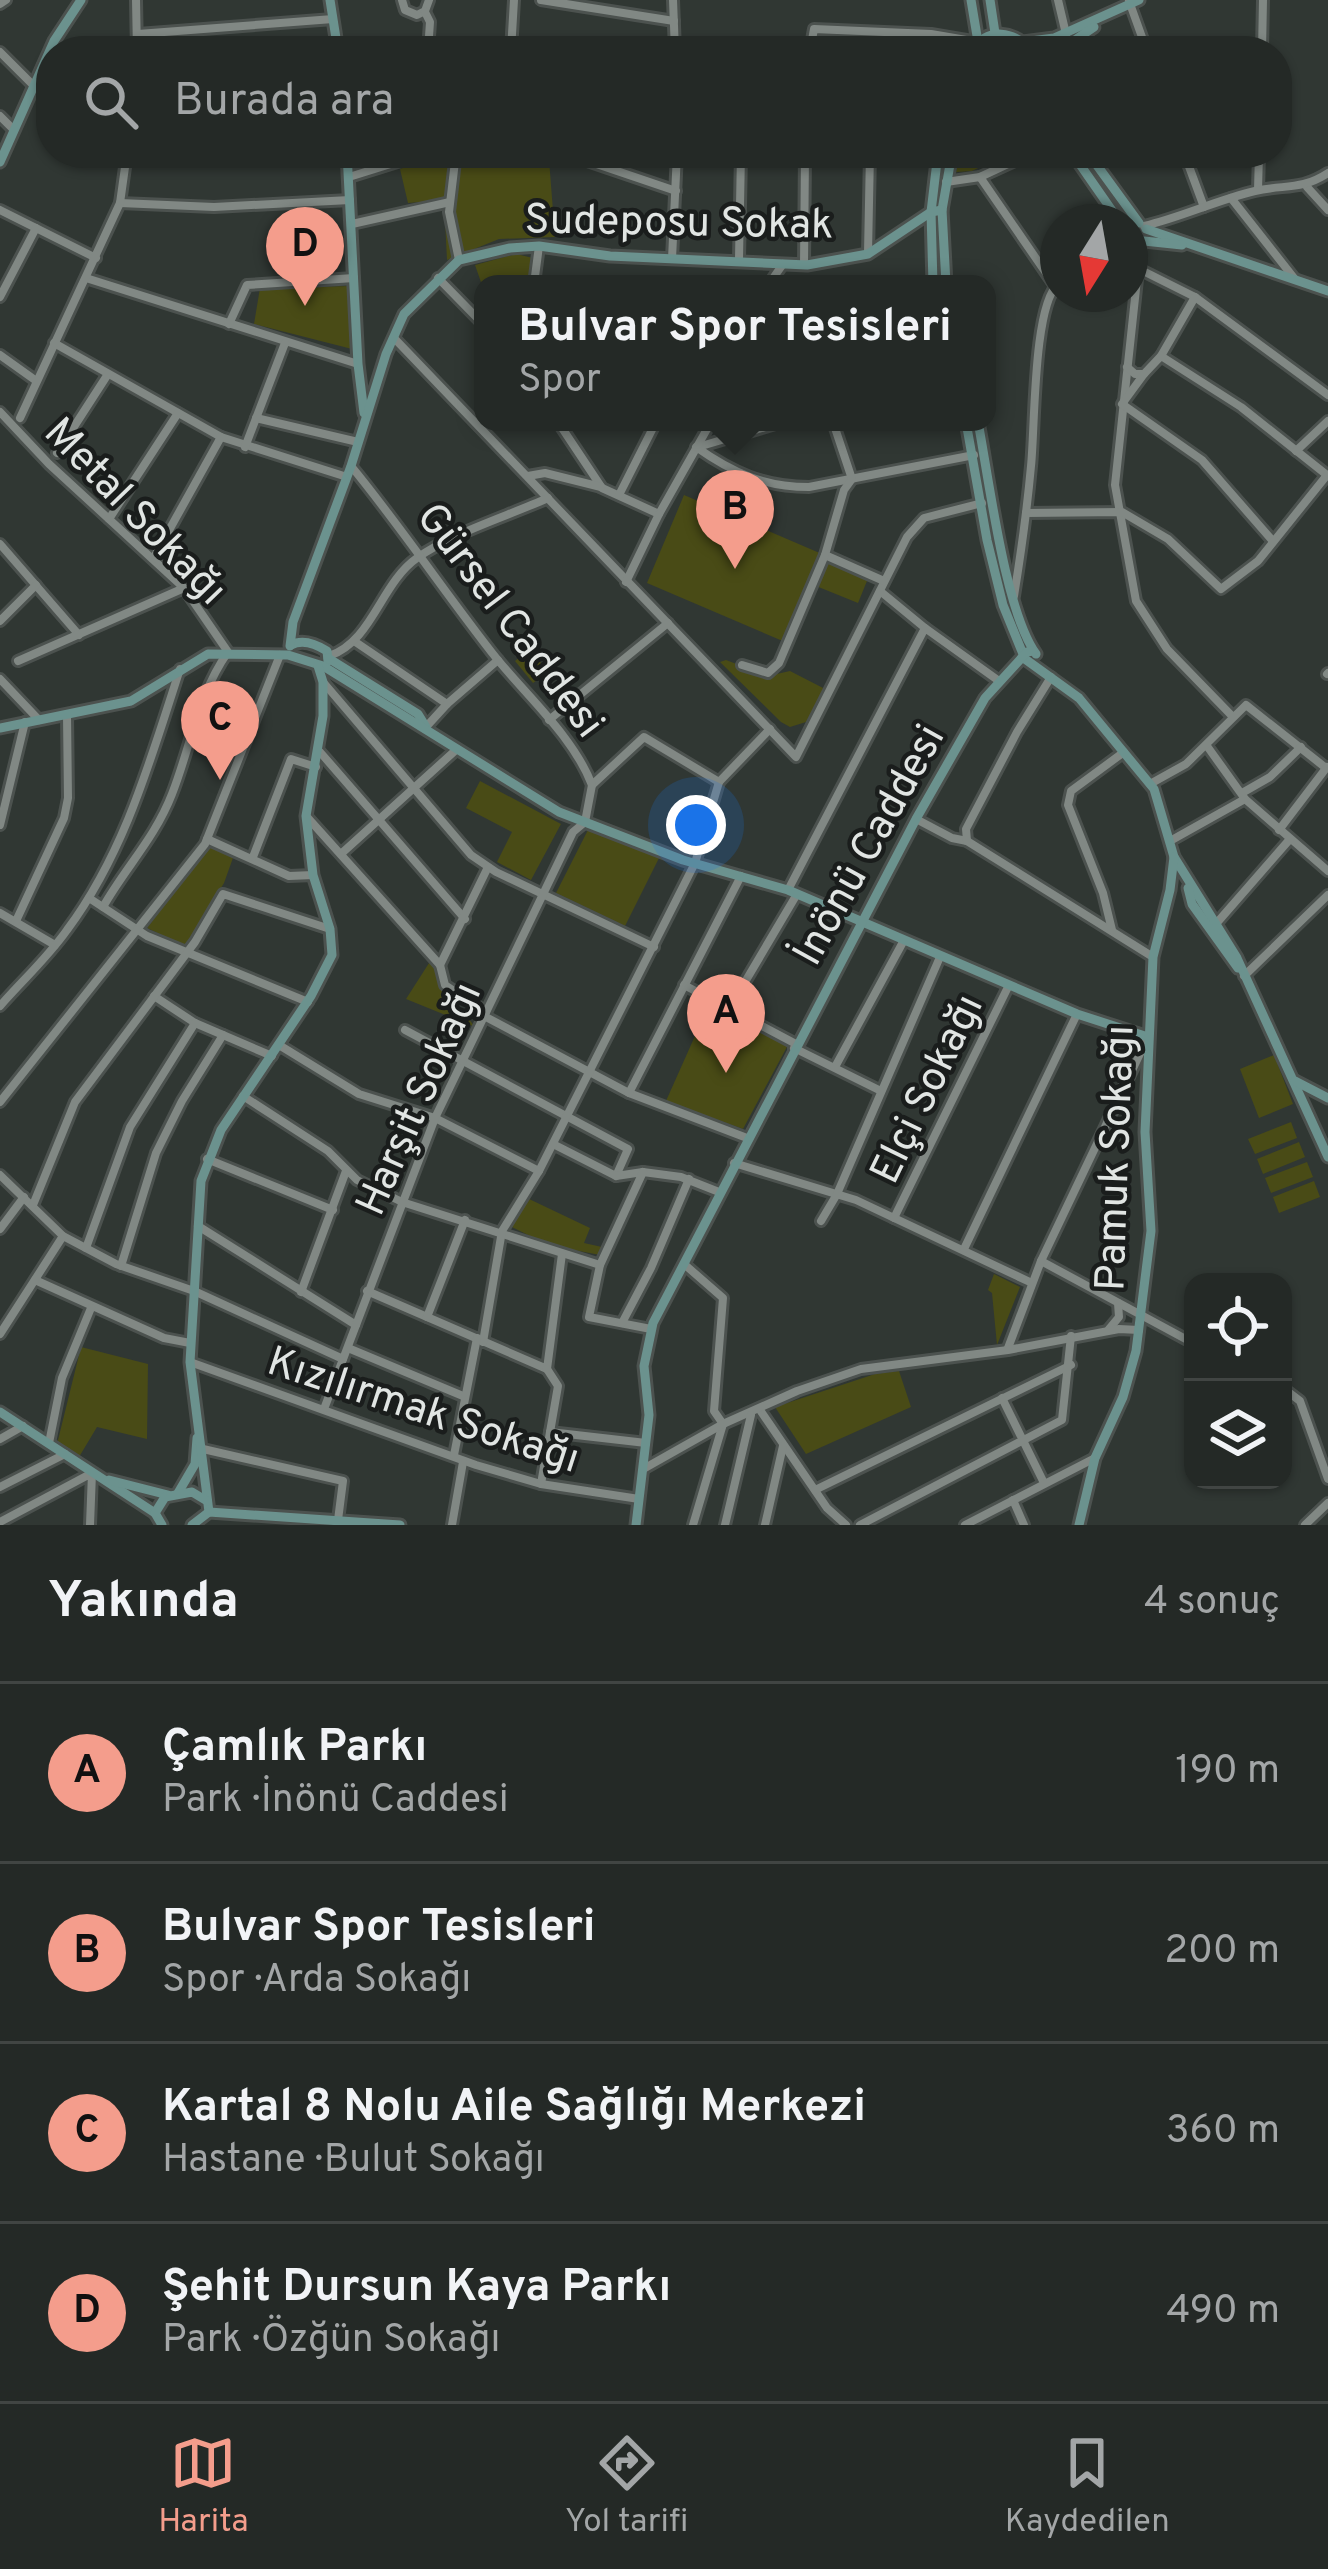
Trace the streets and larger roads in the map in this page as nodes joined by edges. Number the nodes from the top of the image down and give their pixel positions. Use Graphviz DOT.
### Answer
graph roads {
  1 [pos="80,0"];
  2 [pos="136,0"];
  3 [pos="330,0"];
  4 [pos="402,0"];
  5 [pos="429,0"];
  6 [pos="514,0"];
  7 [pos="542,0"];
  8 [pos="608,0"];
  9 [pos="673,0"];
  10 [pos="971,0"];
  11 [pos="991,0"];
  12 [pos="1058,0"];
  13 [pos="1263,0"];
  14 [pos="1133,2"];
  15 [pos="425,11"];
  16 [pos="605,13"];
  17 [pos="333,19"];
  18 [pos="674,21"];
  19 [pos="995,33"];
  20 [pos="138,34"];
  21 [pos="57,36"];
  22 [pos="336,36"];
  23 [pos="430,36"];
  24 [pos="512,36"];
  25 [pos="674,36"];
  26 [pos="813,36"];
  27 [pos="938,36"];
  28 [pos="974,36"];
  29 [pos="990,36"];
  30 [pos="1002,36"];
  31 [pos="1070,36"];
  32 [pos="1080,36"];
  33 [pos="1143,36"];
  34 [pos="1262,36"];
  35 [pos="0,52"];
  36 [pos="36,79"];
  37 [pos="33,85"];
  38 [pos="0,116"];
  39 [pos="14,130"];
  40 [pos="0,162"];
  41 [pos="125,168"];
  42 [pos="348,168"];
  43 [pos="375,168"];
  44 [pos="454,168"];
  45 [pos="608,168"];
  46 [pos="676,168"];
  47 [pos="741,168"];
  48 [pos="805,168"];
  49 [pos="870,168"];
  50 [pos="937,168"];
  51 [pos="948,168"];
  52 [pos="1000,168"];
  53 [pos="1082,168"];
  54 [pos="1101,168"];
  55 [pos="1190,168"];
  56 [pos="1259,168"];
  57 [pos="1328,173"];
  58 [pos="349,177"];
  59 [pos="980,177"];
  60 [pos="945,183"];
  61 [pos="1307,187"];
  62 [pos="1258,190"];
  63 [pos="676,191"];
  64 [pos="1231,199"];
  65 [pos="350,200"];
  66 [pos="450,202"];
  67 [pos="120,203"];
  68 [pos="1107,204"];
  69 [pos="1122,204"];
  70 [pos="1204,207"];
  71 [pos="0,210"];
  72 [pos="1328,210"];
  73 [pos="936,211"];
  74 [pos="352,224"];
  75 [pos="36,228"];
  76 [pos="1148,229"];
  77 [pos="1148,234"];
  78 [pos="539,246"];
  79 [pos="868,254"];
  80 [pos="96,258"];
  81 [pos="673,259"];
  82 [pos="740,259"];
  83 [pos="459,260"];
  84 [pos="1040,261"];
  85 [pos="782,264"];
  86 [pos="804,265"];
  87 [pos="1148,274"];
  88 [pos="535,275"];
  89 [pos="775,275"];
  90 [pos="933,275"];
  91 [pos="945,275"];
  92 [pos="86,278"];
  93 [pos="354,278"];
  94 [pos="438,278"];
  95 [pos="1294,278"];
  96 [pos="1328,291"];
  97 [pos="0,297"];
  98 [pos="1195,297"];
  99 [pos="1045,312"];
  100 [pos="1133,312"];
  101 [pos="474,315"];
  102 [pos="229,324"];
  103 [pos="394,338"];
  104 [pos="54,343"];
  105 [pos="285,344"];
  106 [pos="0,356"];
  107 [pos="1161,356"];
  108 [pos="358,364"];
  109 [pos="1126,366"];
  110 [pos="109,374"];
  111 [pos="1144,374"];
  112 [pos="35,380"];
  113 [pos="1326,391"];
  114 [pos="1122,404"];
  115 [pos="0,412"];
  116 [pos="178,412"];
  117 [pos="20,418"];
  118 [pos="256,418"];
  119 [pos="365,418"];
  120 [pos="1328,421"];
  121 [pos="474,422"];
  122 [pos="483,431"];
  123 [pos="564,431"];
  124 [pos="651,431"];
  125 [pos="706,431"];
  126 [pos="753,431"];
  127 [pos="835,431"];
  128 [pos="968,431"];
  129 [pos="980,431"];
  130 [pos="221,436"];
  131 [pos="358,442"];
  132 [pos="245,447"];
  133 [pos="697,448"];
  134 [pos="1296,451"];
  135 [pos="57,453"];
  136 [pos="974,454"];
  137 [pos="349,472"];
  138 [pos="1328,475"];
  139 [pos="526,476"];
  140 [pos="852,479"];
  141 [pos="602,488"];
  142 [pos="619,495"];
  143 [pos="548,498"];
  144 [pos="982,503"];
  145 [pos="1122,512"];
  146 [pos="1026,513"];
  147 [pos="659,514"];
  148 [pos="109,519"];
  149 [pos="1273,540"];
  150 [pos="0,544"];
  151 [pos="825,555"];
  152 [pos="418,557"];
  153 [pos="153,559"];
  154 [pos="626,582"];
  155 [pos="35,585"];
  156 [pos="882,586"];
  157 [pos="184,588"];
  158 [pos="1014,596"];
  159 [pos="0,621"];
  160 [pos="668,623"];
  161 [pos="926,628"];
  162 [pos="79,635"];
  163 [pos="354,641"];
  164 [pos="289,649"];
  165 [pos="228,652"];
  166 [pos="1031,658"];
  167 [pos="498,660"];
  168 [pos="325,661"];
  169 [pos="18,662"];
  170 [pos="742,665"];
  171 [pos="180,669"];
  172 [pos="1052,676"];
  173 [pos="0,679"];
  174 [pos="999,681"];
  175 [pos="323,682"];
  176 [pos="447,704"];
  177 [pos="67,715"];
  178 [pos="1233,717"];
  179 [pos="39,720"];
  180 [pos="549,720"];
  181 [pos="25,722"];
  182 [pos="0,728"];
  183 [pos="427,728"];
  184 [pos="770,729"];
  185 [pos="1207,746"];
  186 [pos="1301,747"];
  187 [pos="457,749"];
  188 [pos="1125,751"];
  189 [pos="320,752"];
  190 [pos="317,767"];
  191 [pos="1326,770"];
  192 [pos="719,782"];
  193 [pos="1150,784"];
  194 [pos="592,785"];
  195 [pos="412,789"];
  196 [pos="1244,796"];
  197 [pos="306,816"];
  198 [pos="916,819"];
  199 [pos="377,821"];
  200 [pos="585,822"];
  201 [pos="0,825"];
  202 [pos="1280,830"];
  203 [pos="208,839"];
  204 [pos="1290,839"];
  205 [pos="967,841"];
  206 [pos="1170,841"];
  207 [pos="342,853"];
  208 [pos="253,857"];
  209 [pos="1174,857"];
  210 [pos="695,863"];
  211 [pos="488,867"];
  212 [pos="1328,871"];
  213 [pos="313,874"];
  214 [pos="740,876"];
  215 [pos="1188,885"];
  216 [pos="792,892"];
  217 [pos="543,895"];
  218 [pos="1328,895"];
  219 [pos="89,898"];
  220 [pos="103,908"];
  221 [pos="0,913"];
  222 [pos="465,919"];
  223 [pos="16,921"];
  224 [pos="860,923"];
  225 [pos="1215,925"];
  226 [pos="330,929"];
  227 [pos="138,931"];
  228 [pos="1112,931"];
  229 [pos="903,942"];
  230 [pos="55,945"];
  231 [pos="654,947"];
  232 [pos="186,955"];
  233 [pos="940,957"];
  234 [pos="1154,957"];
  235 [pos="440,965"];
  236 [pos="1241,972"];
  237 [pos="684,985"];
  238 [pos="1009,985"];
  239 [pos="154,996"];
  240 [pos="308,1001"];
  241 [pos="0,1005"];
  242 [pos="729,1009"];
  243 [pos="485,1014"];
  244 [pos="1077,1014"];
  245 [pos="195,1023"];
  246 [pos="405,1030"];
  247 [pos="224,1035"];
  248 [pos="1148,1037"];
  249 [pos="279,1045"];
  250 [pos="795,1046"];
  251 [pos="272,1056"];
  252 [pos="463,1060"];
  253 [pos="835,1066"];
  254 [pos="590,1072"];
  255 [pos="1295,1081"];
  256 [pos="881,1091"];
  257 [pos="628,1093"];
  258 [pos="243,1096"];
  259 [pos="1328,1098"];
  260 [pos="0,1102"];
  261 [pos="566,1117"];
  262 [pos="435,1118"];
  263 [pos="747,1138"];
  264 [pos="553,1144"];
  265 [pos="1328,1156"];
  266 [pos="206,1159"];
  267 [pos="734,1163"];
  268 [pos="346,1171"];
  269 [pos="539,1171"];
  270 [pos="643,1172"];
  271 [pos="0,1175"];
  272 [pos="616,1176"];
  273 [pos="689,1179"];
  274 [pos="719,1192"];
  275 [pos="837,1194"];
  276 [pos="24,1197"];
  277 [pos="402,1202"];
  278 [pos="33,1205"];
  279 [pos="333,1210"];
  280 [pos="894,1218"];
  281 [pos="465,1220"];
  282 [pos="821,1221"];
  283 [pos="197,1226"];
  284 [pos="0,1229"];
  285 [pos="502,1231"];
  286 [pos="63,1236"];
  287 [pos="86,1248"];
  288 [pos="964,1249"];
  289 [pos="562,1254"];
  290 [pos="1041,1262"];
  291 [pos="684,1264"];
  292 [pos="600,1265"];
  293 [pos="121,1266"];
  294 [pos="35,1280"];
  295 [pos="1031,1283"];
  296 [pos="194,1291"];
  297 [pos="301,1292"];
  298 [pos="367,1292"];
  299 [pos="1118,1303"];
  300 [pos="91,1308"];
  301 [pos="1141,1316"];
  302 [pos="427,1317"];
  303 [pos="622,1323"];
  304 [pos="356,1325"];
  305 [pos="651,1329"];
  306 [pos="1108,1330"];
  307 [pos="1139,1330"];
  308 [pos="0,1334"];
  309 [pos="1072,1336"];
  310 [pos="1184,1338"];
  311 [pos="480,1340"];
  312 [pos="190,1343"];
  313 [pos="348,1348"];
  314 [pos="1008,1350"];
  315 [pos="343,1359"];
  316 [pos="190,1362"];
  317 [pos="1071,1365"];
  318 [pos="547,1369"];
  319 [pos="1292,1395"];
  320 [pos="463,1396"];
  321 [pos="1002,1398"];
  322 [pos="324,1408"];
  323 [pos="0,1412"];
  324 [pos="756,1412"];
  325 [pos="198,1424"];
  326 [pos="723,1424"];
  327 [pos="23,1426"];
  328 [pos="550,1432"];
  329 [pos="0,1439"];
  330 [pos="1023,1442"];
  331 [pos="50,1443"];
  332 [pos="647,1443"];
  333 [pos="783,1444"];
  334 [pos="202,1449"];
  335 [pos="64,1454"];
  336 [pos="459,1458"];
  337 [pos="1095,1458"];
  338 [pos="645,1468"];
  339 [pos="95,1475"];
  340 [pos="1328,1479"];
  341 [pos="541,1484"];
  342 [pos="1044,1484"];
  343 [pos="0,1487"];
  344 [pos="815,1490"];
  345 [pos="174,1495"];
  346 [pos="641,1499"];
  347 [pos="1013,1500"];
  348 [pos="1328,1503"];
  349 [pos="208,1506"];
  350 [pos="827,1508"];
  351 [pos="157,1520"];
  352 [pos="338,1520"];
  353 [pos="12,1521"];
  354 [pos="0,1522"];
  355 [pos="90,1525"];
  356 [pos="192,1525"];
  357 [pos="400,1525"];
  358 [pos="452,1525"];
  359 [pos="636,1525"];
  360 [pos="693,1525"];
  361 [pos="725,1525"];
  362 [pos="766,1525"];
  363 [pos="824,1525"];
  364 [pos="846,1525"];
  365 [pos="860,1525"];
  366 [pos="965,1525"];
  367 [pos="1024,1525"];
  368 [pos="1079,1525"];
  369 [pos="1305,1525"];
  1 -- 21 [label="street"];
  2 -- 20 [label="street"];
  3 -- 17 [label="street"];
  4 -- 15 [label="street"];
  5 -- 15 [label="street"];
  6 -- 24 [label="street"];
  7 -- 16 [label="street"];
  8 -- 16 [label="street"];
  9 -- 18 [label="street"];
  10 -- 28 [label="street"];
  11 -- 19 [label="street"];
  12 -- 31 [label="street"];
  13 -- 34 [label="street"];
  14 -- 32 [label="street"];
  14 -- 33 [label="street"];
  15 -- 23 [label="street"];
  16 -- 18 [label="street"];
  17 -- 20 [label="street"];
  17 -- 22 [label="street"];
  18 -- 25 [label="street"];
  19 -- 29 [label="street"];
  19 -- 30 [label="street"];
  26 -- 27 [label="street"];
  35 -- 37 [label="street"];
  36 -- 37 [label="street"];
  37 -- 39 [label="street"];
  38 -- 39 [label="street"];
  39 -- 40 [label="street"];
  41 -- 67 [label="street"];
  42 -- 58 [label="street"];
  43 -- 58 [label="street"];
  44 -- 66 [label="street"];
  45 -- 63 [label="street"];
  46 -- 63 [label="street"];
  47 -- 82 [label="street"];
  48 -- 86 [label="street"];
  49 -- 79 [label="street"];
  50 -- 73 [label="street"];
  51 -- 60 [label="street"];
  52 -- 59 [label="street"];
  53 -- 68 [label="street"];
  54 -- 69 [label="street"];
  55 -- 70 [label="street"];
  56 -- 62 [label="street"];
  57 -- 61 [label="street"];
  58 -- 65 [label="street"];
  59 -- 60 [label="street"];
  59 -- 84 [label="street"];
  60 -- 73 [label="street"];
  61 -- 62 [label="street"];
  61 -- 72 [label="street"];
  62 -- 64 [label="street"];
  63 -- 81 [label="street"];
  64 -- 70 [label="street"];
  64 -- 95 [label="street"];
  65 -- 67 [label="street"];
  65 -- 74 [label="street"];
  66 -- 74 [label="street"];
  66 -- 83 [label="street"];
  67 -- 80 [label="street"];
  70 -- 76 [label="street"];
  71 -- 75 [label="street"];
  73 -- 79 [label="street, Sudeposu Sokak"];
  73 -- 90 [label="street"];
  73 -- 91 [label="street"];
  74 -- 93 [label="street"];
  75 -- 80 [label="street"];
  75 -- 97 [label="street"];
  77 -- 95 [label="street"];
  78 -- 81 [label="street, Sudeposu Sokak"];
  78 -- 83 [label="street, Sudeposu Sokak"];
  78 -- 88 [label="street"];
  79 -- 86 [label="street, Sudeposu Sokak"];
  80 -- 92 [label="street"];
  81 -- 82 [label="street, Sudeposu Sokak"];
  82 -- 85 [label="street, Sudeposu Sokak"];
  83 -- 94 [label="street, Sudeposu Sokak"];
  85 -- 86 [label="street, Sudeposu Sokak"];
  85 -- 89 [label="street"];
  87 -- 98 [label="street"];
  92 -- 102 [label="street"];
  92 -- 104 [label="street"];
  93 -- 102 [label="street"];
  93 -- 108 [label="street"];
  94 -- 101 [label="street"];
  94 -- 103 [label="street, Sudeposu Sokak"];
  95 -- 96 [label="street"];
  98 -- 107 [label="street"];
  98 -- 113 [label="street"];
  99 -- 146 [label="street"];
  100 -- 109 [label="street"];
  102 -- 105 [label="street"];
  103 -- 119 [label="street, Sudeposu Sokak"];
  103 -- 121 [label="street"];
  104 -- 110 [label="street"];
  104 -- 112 [label="street"];
  105 -- 108 [label="street"];
  105 -- 118 [label="street"];
  106 -- 112 [label="street"];
  107 -- 111 [label="street"];
  107 -- 134 [label="street"];
  108 -- 119 [label="street"];
  109 -- 111 [label="street"];
  109 -- 114 [label="street"];
  110 -- 116 [label="street"];
  110 -- 135 [label="street"];
  111 -- 114 [label="street"];
  112 -- 117 [label="street"];
  114 -- 145 [label="street"];
  114 -- 149 [label="street"];
  115 -- 148 [label="street, Metal Sokağı"];
  116 -- 130 [label="street"];
  116 -- 148 [label="street"];
  118 -- 131 [label="street"];
  118 -- 132 [label="street"];
  119 -- 131 [label="street, Sudeposu Sokak"];
  120 -- 134 [label="street"];
  122 -- 139 [label="street"];
  123 -- 141 [label="street"];
  124 -- 142 [label="street"];
  125 -- 133 [label="street"];
  126 -- 133 [label="street"];
  127 -- 140 [label="street"];
  128 -- 136 [label="street"];
  129 -- 158 [label="street"];
  130 -- 132 [label="street"];
  130 -- 153 [label="street"];
  131 -- 137 [label="street, Sudeposu Sokak"];
  132 -- 137 [label="street"];
  133 -- 140 [label="street"];
  133 -- 147 [label="street"];
  134 -- 138 [label="street"];
  136 -- 140 [label="street"];
  136 -- 144 [label="street"];
  137 -- 152 [label="street, Gürsel Caddesi"];
  137 -- 164 [label="street, Sudeposu Sokak"];
  138 -- 149 [label="street"];
  139 -- 141 [label="street"];
  139 -- 143 [label="street"];
  140 -- 151 [label="street"];
  141 -- 142 [label="street"];
  142 -- 147 [label="street"];
  143 -- 152 [label="street"];
  143 -- 154 [label="street"];
  144 -- 156 [label="street"];
  144 -- 166 [label="street"];
  145 -- 146 [label="street"];
  145 -- 149 [label="street"];
  145 -- 178 [label="street"];
  146 -- 158 [label="street"];
  147 -- 154 [label="street"];
  148 -- 153 [label="street, Metal Sokağı"];
  150 -- 155 [label="street"];
  151 -- 156 [label="street"];
  151 -- 170 [label="street"];
  152 -- 163 [label="street"];
  152 -- 167 [label="street, Gürsel Caddesi"];
  153 -- 157 [label="street, Metal Sokağı"];
  154 -- 160 [label="street"];
  155 -- 159 [label="street"];
  155 -- 162 [label="street"];
  156 -- 161 [label="street"];
  156 -- 184 [label="street"];
  157 -- 162 [label="street"];
  157 -- 165 [label="street, Metal Sokağı"];
  158 -- 166 [label="street"];
  160 -- 180 [label="street"];
  160 -- 184 [label="street"];
  161 -- 174 [label="street"];
  161 -- 216 [label="street"];
  162 -- 169 [label="street"];
  163 -- 168 [label="street"];
  163 -- 176 [label="street"];
  164 -- 165 [label="street"];
  164 -- 168 [label="street"];
  164 -- 168 [label="street"];
  164 -- 203 [label="street"];
  165 -- 171 [label="street"];
  165 -- 220 [label="street"];
  166 -- 172 [label="street"];
  166 -- 174 [label="street, İnönü Caddesi"];
  167 -- 176 [label="street"];
  167 -- 180 [label="street, Gürsel Caddesi"];
  168 -- 175 [label="street"];
  168 -- 183 [label="street"];
  171 -- 177 [label="street"];
  171 -- 219 [label="street"];
  172 -- 188 [label="street"];
  172 -- 205 [label="street"];
  173 -- 179 [label="street"];
  174 -- 198 [label="street, İnönü Caddesi"];
  175 -- 189 [label="street"];
  175 -- 195 [label="street"];
  176 -- 183 [label="street"];
  177 -- 179 [label="street"];
  177 -- 223 [label="street"];
  178 -- 185 [label="street"];
  178 -- 186 [label="street"];
  179 -- 181 [label="street"];
  180 -- 194 [label="street, Gürsel Caddesi"];
  181 -- 182 [label="street"];
  181 -- 201 [label="street"];
  183 -- 187 [label="street"];
  184 -- 192 [label="street"];
  185 -- 193 [label="street"];
  185 -- 196 [label="street"];
  186 -- 191 [label="street"];
  186 -- 196 [label="street"];
  187 -- 195 [label="street"];
  187 -- 200 [label="street"];
  188 -- 193 [label="street"];
  188 -- 228 [label="street"];
  189 -- 190 [label="street"];
  189 -- 199 [label="street"];
  190 -- 197 [label="street"];
  190 -- 208 [label="street"];
  191 -- 202 [label="street"];
  192 -- 194 [label="street"];
  192 -- 210 [label="street"];
  193 -- 206 [label="street"];
  194 -- 200 [label="street, Gürsel Caddesi"];
  195 -- 199 [label="street"];
  195 -- 211 [label="street"];
  196 -- 202 [label="street"];
  196 -- 206 [label="street"];
  197 -- 207 [label="street"];
  197 -- 213 [label="street"];
  198 -- 205 [label="street"];
  198 -- 224 [label="street, İnönü Caddesi"];
  199 -- 207 [label="street"];
  199 -- 222 [label="street"];
  200 -- 210 [label="street"];
  200 -- 217 [label="street, Harşit Sokağı"];
  202 -- 204 [label="street"];
  203 -- 208 [label="street"];
  203 -- 227 [label="street"];
  204 -- 212 [label="street"];
  204 -- 225 [label="street"];
  205 -- 228 [label="street"];
  206 -- 209 [label="street"];
  207 -- 235 [label="street"];
  208 -- 213 [label="street"];
  209 -- 215 [label="street"];
  209 -- 234 [label="street, Pamuk Sokağı"];
  210 -- 214 [label="street"];
  210 -- 231 [label="street"];
  211 -- 217 [label="street"];
  211 -- 222 [label="street"];
  213 -- 226 [label="street"];
  214 -- 216 [label="street"];
  214 -- 237 [label="street"];
  215 -- 225 [label="street"];
  215 -- 236 [label="street"];
  216 -- 224 [label="street"];
  216 -- 242 [label="street"];
  217 -- 231 [label="street"];
  217 -- 243 [label="street, Harşit Sokağı"];
  218 -- 236 [label="street"];
  219 -- 220 [label="street"];
  219 -- 230 [label="street"];
  220 -- 227 [label="street"];
  221 -- 223 [label="street"];
  222 -- 235 [label="street"];
  223 -- 230 [label="street"];
  224 -- 229 [label="street"];
  224 -- 250 [label="street, İnönü Caddesi"];
  225 -- 236 [label="street"];
  226 -- 232 [label="street"];
  226 -- 240 [label="street"];
  227 -- 232 [label="street"];
  227 -- 260 [label="street"];
  228 -- 234 [label="street"];
  229 -- 233 [label="street"];
  229 -- 253 [label="street"];
  230 -- 241 [label="street"];
  231 -- 254 [label="street"];
  232 -- 239 [label="street"];
  232 -- 240 [label="street"];
  233 -- 238 [label="street"];
  233 -- 256 [label="street"];
  234 -- 248 [label="street, Pamuk Sokağı"];
  235 -- 243 [label="street"];
  236 -- 255 [label="street"];
  237 -- 242 [label="street"];
  237 -- 257 [label="street"];
  238 -- 244 [label="street"];
  238 -- 280 [label="street, Elçi Sokağı"];
  239 -- 245 [label="street"];
  239 -- 278 [label="street"];
  240 -- 249 [label="street"];
  242 -- 250 [label="street"];
  243 -- 252 [label="street, Harşit Sokağı"];
  243 -- 254 [label="street"];
  244 -- 248 [label="street"];
  244 -- 288 [label="street"];
  245 -- 247 [label="street"];
  245 -- 287 [label="street"];
  246 -- 252 [label="street"];
  247 -- 251 [label="street"];
  247 -- 293 [label="street"];
  248 -- 290 [label="street"];
  248 -- 301 [label="street, Pamuk Sokağı"];
  249 -- 251 [label="street"];
  249 -- 262 [label="street"];
  250 -- 253 [label="street"];
  250 -- 263 [label="street, İnönü Caddesi"];
  251 -- 258 [label="street"];
  252 -- 261 [label="street"];
  252 -- 262 [label="street, Harşit Sokağı"];
  253 -- 256 [label="street"];
  254 -- 257 [label="street"];
  254 -- 261 [label="street"];
  255 -- 259 [label="street"];
  255 -- 265 [label="street"];
  256 -- 275 [label="street"];
  257 -- 263 [label="street"];
  258 -- 266 [label="street"];
  258 -- 268 [label="street"];
  261 -- 264 [label="street"];
  261 -- 272 [label="street"];
  262 -- 269 [label="street"];
  262 -- 277 [label="street, Harşit Sokağı"];
  263 -- 267 [label="street, İnönü Caddesi"];
  264 -- 269 [label="street"];
  264 -- 272 [label="street"];
  266 -- 279 [label="street"];
  266 -- 283 [label="street"];
  267 -- 274 [label="street, İnönü Caddesi"];
  267 -- 275 [label="street"];
  268 -- 277 [label="street"];
  268 -- 279 [label="street"];
  269 -- 285 [label="street"];
  270 -- 272 [label="street"];
  270 -- 273 [label="street"];
  270 -- 292 [label="street"];
  271 -- 276 [label="street"];
  273 -- 274 [label="street"];
  273 -- 303 [label="street"];
  274 -- 291 [label="street, İnönü Caddesi"];
  275 -- 280 [label="street"];
  275 -- 282 [label="street"];
  276 -- 278 [label="street"];
  276 -- 284 [label="street"];
  277 -- 281 [label="street"];
  277 -- 298 [label="street, Harşit Sokağı"];
  278 -- 286 [label="street"];
  279 -- 297 [label="street"];
  280 -- 288 [label="street"];
  281 -- 285 [label="street"];
  281 -- 302 [label="street"];
  283 -- 296 [label="street"];
  283 -- 297 [label="street"];
  285 -- 289 [label="street"];
  285 -- 311 [label="street"];
  286 -- 287 [label="street"];
  286 -- 294 [label="street"];
  287 -- 293 [label="street"];
  288 -- 295 [label="street"];
  289 -- 292 [label="street"];
  289 -- 318 [label="street"];
  290 -- 295 [label="street"];
  290 -- 299 [label="street"];
  291 -- 305 [label="street, İnönü Caddesi"];
  291 -- 326 [label="street"];
  292 -- 303 [label="street"];
  293 -- 296 [label="street"];
  294 -- 300 [label="street"];
  294 -- 308 [label="street"];
  295 -- 314 [label="street"];
  296 -- 312 [label="street"];
  296 -- 315 [label="street"];
  297 -- 304 [label="street"];
  298 -- 302 [label="street"];
  298 -- 304 [label="street, Harşit Sokağı"];
  299 -- 301 [label="street"];
  299 -- 306 [label="street"];
  300 -- 312 [label="street"];
  300 -- 331 [label="street"];
  301 -- 307 [label="street, Pamuk Sokağı"];
  301 -- 310 [label="street"];
  302 -- 311 [label="street"];
  303 -- 305 [label="street"];
  304 -- 313 [label="street, Harşit Sokağı"];
  305 -- 332 [label="street, İnönü Caddesi"];
  306 -- 307 [label="street"];
  306 -- 309 [label="street"];
  307 -- 337 [label="street, Pamuk Sokağı"];
  309 -- 314 [label="street"];
  309 -- 317 [label="street"];
  311 -- 318 [label="street"];
  311 -- 320 [label="street"];
  312 -- 316 [label="street"];
  313 -- 315 [label="street, Harşit Sokağı"];
  313 -- 320 [label="street"];
  314 -- 324 [label="street"];
  315 -- 322 [label="street, Harşit Sokağı"];
  316 -- 322 [label="street, Kızılırmak Sokağı"];
  316 -- 325 [label="street"];
  317 -- 321 [label="street"];
  317 -- 330 [label="street"];
  318 -- 328 [label="street"];
  319 -- 340 [label="street"];
  320 -- 336 [label="street"];
  321 -- 330 [label="street"];
  321 -- 344 [label="street"];
  322 -- 336 [label="street, Kızılırmak Sokağı"];
  323 -- 327 [label="street"];
  324 -- 326 [label="street"];
  324 -- 333 [label="street"];
  324 -- 361 [label="street"];
  325 -- 334 [label="street"];
  325 -- 345 [label="street"];
  326 -- 338 [label="street"];
  326 -- 360 [label="street"];
  327 -- 329 [label="street"];
  327 -- 331 [label="street"];
  328 -- 332 [label="street"];
  328 -- 341 [label="street"];
  330 -- 342 [label="street"];
  330 -- 365 [label="street"];
  331 -- 335 [label="street"];
  332 -- 338 [label="street, İnönü Caddesi"];
  333 -- 344 [label="street"];
  333 -- 362 [label="street"];
  334 -- 349 [label="street"];
  334 -- 352 [label="street"];
  335 -- 339 [label="street"];
  335 -- 343 [label="street"];
  336 -- 341 [label="street, Kızılırmak Sokağı"];
  336 -- 358 [label="street"];
  337 -- 342 [label="street"];
  337 -- 368 [label="street, Pamuk Sokağı"];
  338 -- 346 [label="street, İnönü Caddesi"];
  339 -- 345 [label="street"];
  339 -- 351 [label="street"];
  339 -- 353 [label="street"];
  339 -- 355 [label="street"];
  341 -- 346 [label="street, Kızılırmak Sokağı"];
  342 -- 347 [label="street"];
  344 -- 350 [label="street"];
  345 -- 349 [label="street"];
  345 -- 351 [label="street"];
  346 -- 359 [label="street, İnönü Caddesi"];
  347 -- 366 [label="street"];
  347 -- 367 [label="street"];
  348 -- 369 [label="street"];
  349 -- 352 [label="street"];
  349 -- 356 [label="street"];
  350 -- 363 [label="street"];
  350 -- 364 [label="street"];
  352 -- 357 [label="street"];
  353 -- 354 [label="street"];
}
